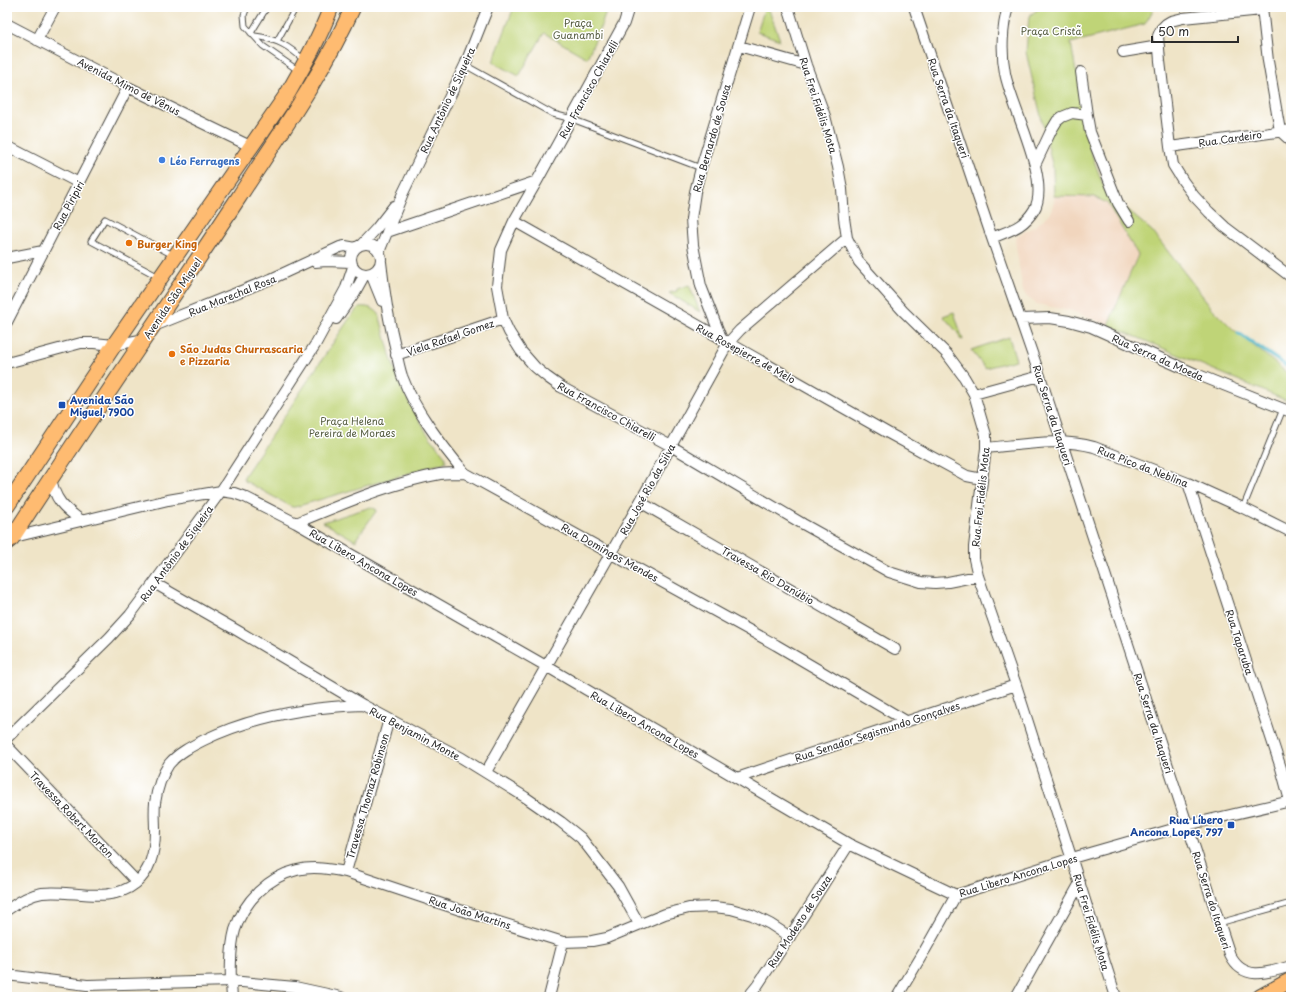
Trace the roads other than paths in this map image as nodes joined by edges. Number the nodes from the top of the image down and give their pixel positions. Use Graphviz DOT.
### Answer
graph roads {
  1 [pos="55,7"];
  2 [pos="247,7"];
  3 [pos="267,7"];
  4 [pos="296,7"];
  5 [pos="331,7"];
  6 [pos="353,7"];
  7 [pos="488,7"];
  8 [pos="629,7"];
  9 [pos="750,7"];
  10 [pos="788,7"];
  11 [pos="914,7"];
  12 [pos="1008,7"];
  13 [pos="1262,9"];
  14 [pos="7,24"];
  15 [pos="253,34"];
  16 [pos="37,40"];
  17 [pos="277,41"];
  18 [pos="739,46"];
  19 [pos="1159,46"];
  20 [pos="1123,52"];
  21 [pos="465,65"];
  22 [pos="806,65"];
  23 [pos="303,67"];
  24 [pos="1081,72"];
  25 [pos="128,87"];
  26 [pos="1087,116"];
  27 [pos="572,119"];
  28 [pos="1291,130"];
  29 [pos="1280,131"];
  30 [pos="1291,141"];
  31 [pos="7,146"];
  32 [pos="252,147"];
  33 [pos="1170,147"];
  34 [pos="1036,165"];
  35 [pos="701,168"];
  36 [pos="537,181"];
  37 [pos="79,183"];
  38 [pos="403,193"];
  39 [pos="514,221"];
  40 [pos="1129,221"];
  41 [pos="387,232"];
  42 [pos="847,238"];
  43 [pos="992,238"];
  44 [pos="359,246"];
  45 [pos="43,251"];
  46 [pos="176,257"];
  47 [pos="380,257"];
  48 [pos="7,258"];
  49 [pos="309,262"];
  50 [pos="352,264"];
  51 [pos="368,274"];
  52 [pos="1291,276"];
  53 [pos="161,278"];
  54 [pos="388,318"];
  55 [pos="503,319"];
  56 [pos="1020,319"];
  57 [pos="7,322"];
  58 [pos="154,326"];
  59 [pos="145,339"];
  60 [pos="725,341"];
  61 [pos="114,345"];
  62 [pos="315,346"];
  63 [pos="396,355"];
  64 [pos="7,363"];
  65 [pos="1040,376"];
  66 [pos="974,394"];
  67 [pos="1287,411"];
  68 [pos="1062,441"];
  69 [pos="671,446"];
  70 [pos="986,448"];
  71 [pos="465,473"];
  72 [pos="51,477"];
  73 [pos="982,479"];
  74 [pos="1188,482"];
  75 [pos="221,491"];
  76 [pos="640,502"];
  77 [pos="7,506"];
  78 [pos="1243,508"];
  79 [pos="82,521"];
  80 [pos="296,523"];
  81 [pos="1291,532"];
  82 [pos="9,539"];
  83 [pos="611,553"];
  84 [pos="978,576"];
  85 [pos="154,583"];
  86 [pos="895,649"];
  87 [pos="546,666"];
  88 [pos="1016,685"];
  89 [pos="363,705"];
  90 [pos="389,720"];
  91 [pos="906,721"];
  92 [pos="7,738"];
  93 [pos="7,746"];
  94 [pos="486,772"];
  95 [pos="737,778"];
  96 [pos="1290,801"];
  97 [pos="1187,825"];
  98 [pos="848,844"];
  99 [pos="1072,858"];
  100 [pos="346,872"];
  101 [pos="137,882"];
  102 [pos="1080,882"];
  103 [pos="956,895"];
  104 [pos="1291,903"];
  105 [pos="7,910"];
  106 [pos="1219,923"];
  107 [pos="639,924"];
  108 [pos="790,937"];
  109 [pos="563,942"];
  110 [pos="1291,966"];
  111 [pos="7,975"];
  112 [pos="1291,980"];
  113 [pos="231,981"];
  114 [pos="232,997"];
  115 [pos="340,997"];
  116 [pos="549,997"];
  117 [pos="748,997"];
  118 [pos="897,997"];
  119 [pos="1016,997"];
  120 [pos="1116,997"];
  121 [pos="1260,997"];
  1 -- 16 [label="street"];
  2 -- 15 [label="lane"];
  3 -- 15 [label="lane"];
  4 -- 17 [label="lane"];
  5 -- 23 [label="main road, Avenida São Miguel"];
  6 -- 58 [label="main road, Avenida São Miguel"];
  7 -- 21 [label="street, Rua Antônio de Siqueira"];
  8 -- 27 [label="street, Rua Francisco Chiarelli"];
  9 -- 18 [label="street, Rua Bernardo de Sousa"];
  10 -- 22 [label="street, Rua Frei Fidélis Mota"];
  11 -- 43 [label="street, Rua Serra da Itaqueri"];
  12 -- 34 [label="street"];
  13 -- 19 [label="street"];
  13 -- 29 [label="street"];
  14 -- 16 [label="street, Avenida Mimo de Vênus"];
  15 -- 17 [label="lane"];
  15 -- 23 [label="lane"];
  16 -- 25 [label="street, Avenida Mimo de Vênus"];
  17 -- 23 [label="lane"];
  18 -- 22 [label="street"];
  18 -- 35 [label="street, Rua Bernardo de Sousa"];
  19 -- 20 [label="street"];
  19 -- 33 [label="street"];
  21 -- 27 [label="lane"];
  21 -- 38 [label="street, Rua Antônio de Siqueira"];
  22 -- 42 [label="street, Rua Frei Fidélis Mota"];
  23 -- 32 [label="main road, Avenida São Miguel"];
  24 -- 26 [label="street"];
  25 -- 32 [label="street, Avenida Mimo de Vênus"];
  25 -- 37 [label="street, Rua Piripiri"];
  26 -- 34 [label="street"];
  26 -- 40 [label="street"];
  27 -- 35 [label="lane"];
  27 -- 36 [label="street, Rua Francisco Chiarelli"];
  28 -- 29 [label="street, Rua Cardeiro"];
  29 -- 30 [label="street"];
  29 -- 33 [label="street, Rua Cardeiro"];
  31 -- 37 [label="street"];
  32 -- 46 [label="main road, Avenida São Miguel"];
  33 -- 52 [label="street"];
  34 -- 43 [label="street"];
  35 -- 60 [label="street, Rua Bernardo de Sousa"];
  36 -- 39 [label="street, Rua Francisco Chiarelli"];
  36 -- 41 [label="street"];
  37 -- 45 [label="street, Rua Piripiri"];
  38 -- 41 [label="street, Rua Antônio de Siqueira"];
  38 -- 44 [label="street, Rua Antônio de Siqueira"];
  39 -- 55 [label="street, Rua Francisco Chiarelli"];
  39 -- 60 [label="street, Rua Rosepierre de Melo"];
  41 -- 47 [label="street, Rua Antônio de Siqueira"];
  42 -- 60 [label="street, Rua José Rio da Silva"];
  42 -- 66 [label="street, Rua Frei Fidélis Mota"];
  43 -- 56 [label="street, Rua Serra da Itaqueri"];
  44 -- 47 [label="street"];
  44 -- 49 [label="street, Rua Marechal Rosa"];
  44 -- 50 [label="street"];
  45 -- 48 [label="street"];
  45 -- 57 [label="street, Rua Piripiri"];
  46 -- 53 [label="main road, Avenida São Miguel"];
  46 -- 53 [label="lane"];
  47 -- 51 [label="street"];
  47 -- 54 [label="street, Rua Domingos Mendes"];
  49 -- 50 [label="street, Rua Marechal Rosa"];
  49 -- 58 [label="street, Rua Marechal Rosa"];
  50 -- 51 [label="street"];
  50 -- 62 [label="street, Rua Antônio de Siqueira"];
  51 -- 54 [label="street, Rua Domingos Mendes"];
  51 -- 62 [label="street, Rua Antônio de Siqueira"];
  53 -- 61 [label="main road, Avenida São Miguel"];
  54 -- 63 [label="street, Rua Domingos Mendes"];
  55 -- 63 [label="street, Viela Rafael Gomez"];
  55 -- 69 [label="street, Rua Francisco Chiarelli"];
  56 -- 65 [label="street, Rua Serra da Itaqueri"];
  56 -- 67 [label="street, Rua Serra da Moeda"];
  58 -- 59 [label="main road, Avenida São Miguel"];
  59 -- 61 [label="street"];
  59 -- 72 [label="main road, Avenida São Miguel"];
  60 -- 69 [label="street, Rua José Rio da Silva"];
  60 -- 73 [label="street, Rua Rosepierre de Melo"];
  61 -- 64 [label="street"];
  61 -- 77 [label="main road, Avenida São Miguel"];
  62 -- 75 [label="street, Rua Antônio de Siqueira"];
  63 -- 71 [label="street, Rua Domingos Mendes"];
  65 -- 66 [label="street"];
  65 -- 68 [label="street, Rua Serra da Itaqueri"];
  66 -- 70 [label="street, Rua Frei Fidélis Mota"];
  67 -- 78 [label="lane"];
  68 -- 70 [label="street, Rua Pico da Neblina"];
  68 -- 74 [label="street, Rua Pico da Neblina"];
  68 -- 97 [label="street, Rua Serra da Itaqueri"];
  69 -- 76 [label="street, Rua José Rio da Silva"];
  69 -- 84 [label="street, Rua Francisco Chiarelli"];
  70 -- 73 [label="street, Rua Frei Fidélis Mota"];
  71 -- 80 [label="street"];
  71 -- 83 [label="street, Rua Domingos Mendes"];
  72 -- 79 [label="street"];
  72 -- 82 [label="main road, Avenida São Miguel"];
  73 -- 84 [label="street, Rua Frei Fidélis Mota"];
  74 -- 78 [label="street, Rua Pico da Neblina"];
  74 -- 96 [label="street, Rua Taparuba"];
  75 -- 79 [label="street, Rua Libero Ancona Lopes"];
  75 -- 80 [label="street, Rua Libero Ancona Lopes"];
  75 -- 85 [label="street, Rua Antônio de Siqueira"];
  76 -- 83 [label="street, Rua José Rio da Silva"];
  76 -- 86 [label="street, Travessa Rio Danúbio"];
  78 -- 81 [label="street, Rua Pico da Neblina"];
  79 -- 82 [label="street, Rua Libero Ancona Lopes"];
  80 -- 87 [label="street, Rua Libero Ancona Lopes"];
  83 -- 87 [label="street, Rua José Rio da Silva"];
  83 -- 91 [label="street, Rua Domingos Mendes"];
  84 -- 88 [label="street, Rua Frei Fidélis Mota"];
  85 -- 89 [label="street, Rua Benjamin Monte"];
  85 -- 92 [label="street, Rua Antônio de Siqueira"];
  87 -- 94 [label="street, Rua José Rio da Silva"];
  87 -- 95 [label="street, Rua Libero Ancona Lopes"];
  88 -- 91 [label="street, Rua Senador Segismundo Gonçalves"];
  88 -- 99 [label="street, Rua Frei Fidélis Mota"];
  89 -- 90 [label="street, Rua Benjamin Monte"];
  89 -- 101 [label="street"];
  90 -- 94 [label="street, Rua Benjamin Monte"];
  90 -- 100 [label="street, Travessa Thomaz Robinson"];
  91 -- 95 [label="street, Rua Senador Segismundo Gonçalves"];
  93 -- 101 [label="street, Travessa Robert Morton"];
  94 -- 107 [label="street, Rua Benjamin Monte"];
  95 -- 98 [label="street, Rua Libero Ancona Lopes"];
  96 -- 97 [label="street, Rua Libero Ancona Lopes"];
  97 -- 99 [label="street, Rua Libero Ancona Lopes"];
  97 -- 106 [label="street, Rua Serra do Itaqueri"];
  98 -- 103 [label="street, Rua Libero Ancona Lopes"];
  98 -- 108 [label="street, Rua Modesto de Souza"];
  99 -- 102 [label="street, Rua Frei Fidélis Mota"];
  99 -- 103 [label="street, Rua Libero Ancona Lopes"];
  100 -- 109 [label="street, Rua João Martins"];
  100 -- 113 [label="street, Rua João Martins"];
  101 -- 105 [label="street"];
  102 -- 119 [label="street"];
  102 -- 120 [label="street, Rua Frei Fidélis Mota"];
  103 -- 118 [label="street"];
  104 -- 106 [label="lane"];
  106 -- 110 [label="street, Rua Serra do Itaqueri"];
  107 -- 108 [label="street, Rua João Martins"];
  107 -- 109 [label="street, Rua João Martins"];
  108 -- 117 [label="street, Rua Modesto de Souza"];
  109 -- 116 [label="street"];
  111 -- 113 [label="street"];
  112 -- 121 [label="main road"];
  113 -- 114 [label="street, Rua João Martins"];
  113 -- 115 [label="street"];
}
